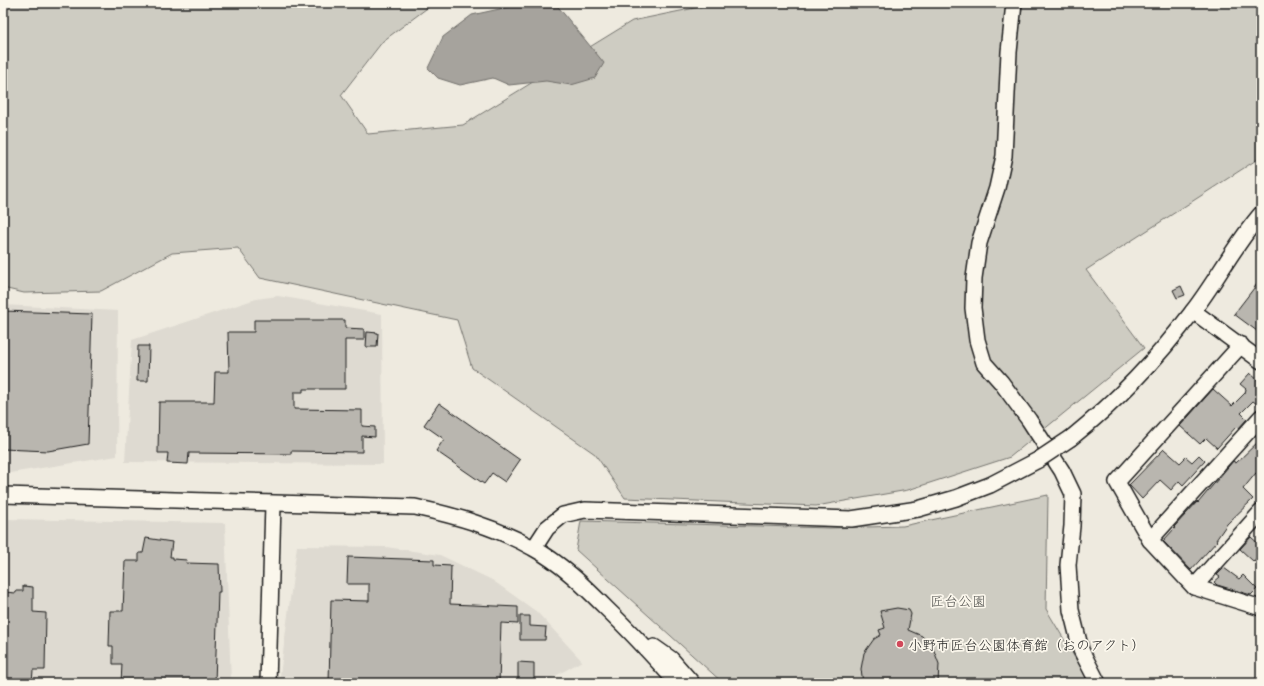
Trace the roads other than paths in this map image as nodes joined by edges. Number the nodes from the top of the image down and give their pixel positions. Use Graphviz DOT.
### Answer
graph roads {
  1 [pos="1014,3"];
  2 [pos="1261,214"];
  3 [pos="1193,311"];
  4 [pos="1241,345"];
  5 [pos="1261,361"];
  6 [pos="1261,417"];
  7 [pos="3,495"];
  8 [pos="272,504"];
  9 [pos="1261,512"];
  10 [pos="1150,540"];
  11 [pos="534,548"];
  12 [pos="1194,587"];
  13 [pos="1260,607"];
  14 [pos="627,628"];
  15 [pos="268,683"];
  16 [pos="666,683"];
  17 [pos="678,683"];
  18 [pos="692,683"];
  19 [pos="1098,683"];
  1 -- 19 [label="street"];
  2 -- 3 [label="street"];
  3 -- 4 [label="street"];
  3 -- 11 [label="street, bridge"];
  4 -- 5 [label="street"];
  4 -- 10 [label="street"];
  6 -- 10 [label="street"];
  7 -- 8 [label="street"];
  8 -- 11 [label="street"];
  8 -- 15 [label="street"];
  9 -- 12 [label="street"];
  10 -- 12 [label="street"];
  11 -- 14 [label="street"];
  12 -- 13 [label="street"];
  14 -- 16 [label="street"];
  14 -- 17 [label="street"];
  14 -- 18 [label="street"];
}
